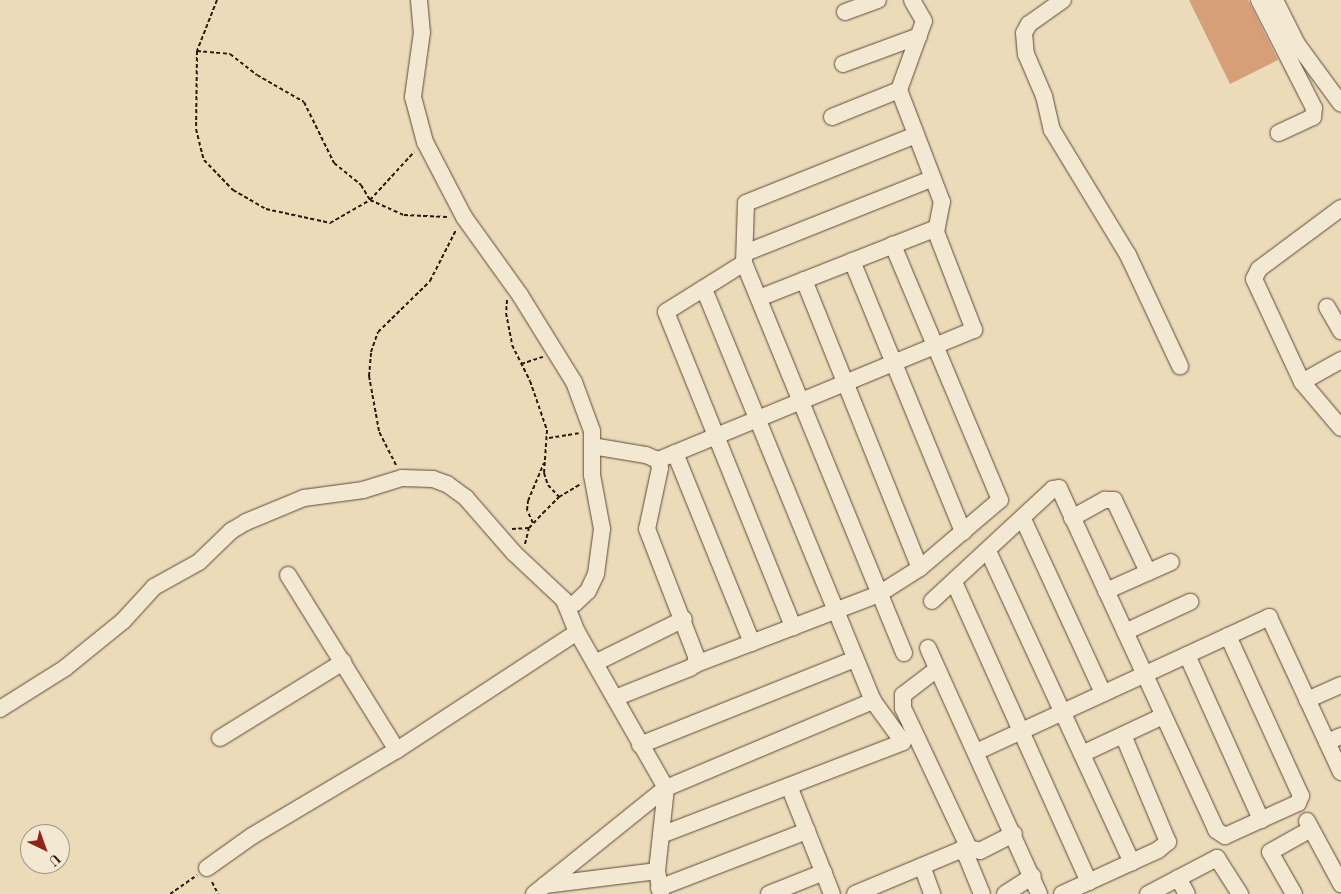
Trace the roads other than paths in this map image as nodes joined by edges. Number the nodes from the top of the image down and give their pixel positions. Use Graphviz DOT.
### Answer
graph roads {
  1 [pos="419,0"];
  2 [pos="878,0"];
  3 [pos="912,0"];
  4 [pos="1063,0"];
  5 [pos="1259,0"];
  6 [pos="1275,0"];
  7 [pos="845,12"];
  8 [pos="919,36"];
  9 [pos="843,64"];
  10 [pos="899,90"];
  11 [pos="1341,104"];
  12 [pos="832,117"];
  13 [pos="1278,133"];
  14 [pos="916,135"];
  15 [pos="933,178"];
  16 [pos="1341,208"];
  17 [pos="936,228"];
  18 [pos="893,246"];
  19 [pos="744,258"];
  20 [pos="852,261"];
  21 [pos="804,280"];
  22 [pos="704,288"];
  23 [pos="759,298"];
  24 [pos="1327,307"];
  25 [pos="1341,331"];
  26 [pos="934,346"];
  27 [pos="1341,360"];
  28 [pos="893,363"];
  29 [pos="1180,366"];
  30 [pos="847,382"];
  31 [pos="1302,382"];
  32 [pos="800,402"];
  33 [pos="759,419"];
  34 [pos="1341,428"];
  35 [pos="714,437"];
  36 [pos="592,438"];
  37 [pos="675,453"];
  38 [pos="658,460"];
  39 [pos="1072,518"];
  40 [pos="1023,519"];
  41 [pos="963,532"];
  42 [pos="988,551"];
  43 [pos="1171,562"];
  44 [pos="920,568"];
  45 [pos="1148,572"];
  46 [pos="288,575"];
  47 [pos="954,582"];
  48 [pos="1106,591"];
  49 [pos="879,594"];
  50 [pos="932,601"];
  51 [pos="1190,602"];
  52 [pos="566,606"];
  53 [pos="834,611"];
  54 [pos="684,619"];
  55 [pos="793,627"];
  56 [pos="577,632"];
  57 [pos="1124,632"];
  58 [pos="1228,636"];
  59 [pos="752,643"];
  60 [pos="928,648"];
  61 [pos="904,653"];
  62 [pos="1187,655"];
  63 [pos="855,659"];
  64 [pos="343,662"];
  65 [pos="595,663"];
  66 [pos="696,664"];
  67 [pos="937,669"];
  68 [pos="1144,675"];
  69 [pos="1341,685"];
  70 [pos="1103,693"];
  71 [pos="615,698"];
  72 [pos="1307,700"];
  73 [pos="873,702"];
  74 [pos="0,709"];
  75 [pos="1062,712"];
  76 [pos="1163,716"];
  77 [pos="1021,731"];
  78 [pos="1123,735"];
  79 [pos="220,738"];
  80 [pos="1334,739"];
  81 [pos="640,745"];
  82 [pos="397,750"];
  83 [pos="976,752"];
  84 [pos="1082,754"];
  85 [pos="1341,772"];
  86 [pos="789,786"];
  87 [pos="666,788"];
  88 [pos="1261,820"];
  89 [pos="807,830"];
  90 [pos="1014,834"];
  91 [pos="661,835"];
  92 [pos="1132,862"];
  93 [pos="922,866"];
  94 [pos="207,868"];
  95 [pos="657,871"];
  96 [pos="824,872"];
  97 [pos="1033,876"];
  98 [pos="1178,878"];
  99 [pos="1089,882"];
  100 [pos="1341,884"];
  101 [pos="881,889"];
  102 [pos="539,890"];
  103 [pos="660,891"];
  104 [pos="769,894"];
  105 [pos="832,894"];
  106 [pos="855,894"];
  107 [pos="932,894"];
  108 [pos="982,894"];
  109 [pos="1006,894"];
  110 [pos="1039,894"];
  111 [pos="1062,894"];
  112 [pos="1148,894"];
  113 [pos="1187,894"];
  114 [pos="1240,894"];
  115 [pos="1294,894"];
  1 -- 36 [label="street"];
  2 -- 7 [label="street"];
  3 -- 8 [label="street"];
  4 -- 29 [label="street"];
  5 -- 13 [label="street"];
  6 -- 11 [label="street"];
  8 -- 9 [label="street"];
  8 -- 10 [label="street"];
  10 -- 12 [label="street"];
  10 -- 14 [label="street"];
  14 -- 15 [label="street"];
  14 -- 19 [label="street"];
  15 -- 17 [label="street"];
  15 -- 19 [label="street"];
  16 -- 31 [label="street"];
  17 -- 18 [label="street"];
  17 -- 26 [label="street"];
  18 -- 20 [label="street"];
  18 -- 26 [label="street"];
  19 -- 22 [label="street"];
  19 -- 23 [label="street"];
  20 -- 21 [label="street"];
  20 -- 28 [label="street"];
  21 -- 23 [label="street"];
  21 -- 30 [label="street"];
  22 -- 33 [label="street"];
  22 -- 35 [label="street"];
  23 -- 32 [label="street"];
  24 -- 25 [label="street"];
  26 -- 28 [label="street"];
  26 -- 41 [label="street"];
  27 -- 31 [label="street"];
  28 -- 30 [label="street"];
  28 -- 41 [label="street"];
  30 -- 32 [label="street"];
  30 -- 44 [label="street"];
  31 -- 34 [label="street"];
  32 -- 33 [label="street"];
  32 -- 49 [label="street"];
  33 -- 35 [label="street"];
  33 -- 53 [label="street"];
  35 -- 37 [label="street"];
  35 -- 55 [label="street"];
  36 -- 38 [label="street"];
  36 -- 52 [label="street"];
  37 -- 38 [label="street"];
  37 -- 59 [label="street"];
  38 -- 54 [label="street"];
  39 -- 40 [label="street"];
  39 -- 45 [label="street"];
  39 -- 48 [label="street"];
  40 -- 42 [label="street"];
  40 -- 70 [label="street"];
  41 -- 44 [label="street"];
  42 -- 47 [label="street"];
  42 -- 75 [label="street"];
  43 -- 45 [label="street"];
  44 -- 49 [label="street"];
  45 -- 48 [label="street"];
  46 -- 64 [label="street"];
  47 -- 50 [label="street"];
  47 -- 77 [label="street"];
  48 -- 57 [label="street"];
  49 -- 53 [label="street"];
  49 -- 61 [label="street"];
  51 -- 57 [label="street"];
  52 -- 56 [label="street"];
  52 -- 74 [label="street"];
  53 -- 55 [label="street"];
  53 -- 63 [label="street"];
  54 -- 65 [label="street"];
  54 -- 66 [label="street"];
  55 -- 59 [label="street"];
  56 -- 65 [label="street"];
  56 -- 82 [label="street"];
  57 -- 68 [label="street"];
  58 -- 62 [label="street"];
  58 -- 72 [label="street"];
  58 -- 88 [label="street"];
  59 -- 66 [label="street"];
  60 -- 67 [label="street"];
  62 -- 68 [label="street"];
  62 -- 88 [label="street"];
  63 -- 73 [label="street"];
  63 -- 81 [label="street"];
  64 -- 79 [label="street"];
  64 -- 82 [label="street"];
  65 -- 71 [label="street"];
  66 -- 71 [label="street"];
  67 -- 83 [label="street"];
  67 -- 90 [label="street"];
  68 -- 70 [label="street"];
  68 -- 76 [label="street"];
  69 -- 72 [label="street"];
  70 -- 75 [label="street"];
  71 -- 81 [label="street"];
  72 -- 80 [label="street"];
  73 -- 86 [label="street"];
  73 -- 87 [label="street"];
  75 -- 77 [label="street"];
  75 -- 84 [label="street"];
  76 -- 78 [label="street"];
  76 -- 88 [label="street"];
  77 -- 83 [label="street"];
  77 -- 99 [label="street"];
  78 -- 84 [label="street"];
  78 -- 92 [label="street"];
  80 -- 85 [label="street"];
  81 -- 87 [label="street"];
  82 -- 94 [label="street"];
  83 -- 90 [label="street"];
  84 -- 92 [label="street"];
  86 -- 89 [label="street"];
  86 -- 91 [label="street"];
  87 -- 91 [label="street"];
  87 -- 102 [label="street"];
  89 -- 96 [label="street"];
  89 -- 103 [label="street"];
  90 -- 97 [label="street"];
  91 -- 95 [label="street"];
  92 -- 99 [label="street"];
  93 -- 101 [label="street"];
  93 -- 107 [label="street"];
  93 -- 108 [label="street"];
  95 -- 102 [label="street"];
  95 -- 103 [label="street"];
  96 -- 104 [label="street"];
  96 -- 105 [label="street"];
  97 -- 109 [label="street"];
  97 -- 110 [label="street"];
  98 -- 112 [label="street"];
  98 -- 113 [label="street"];
  98 -- 114 [label="street"];
  99 -- 111 [label="street"];
  100 -- 115 [label="street"];
  101 -- 106 [label="street"];
}
